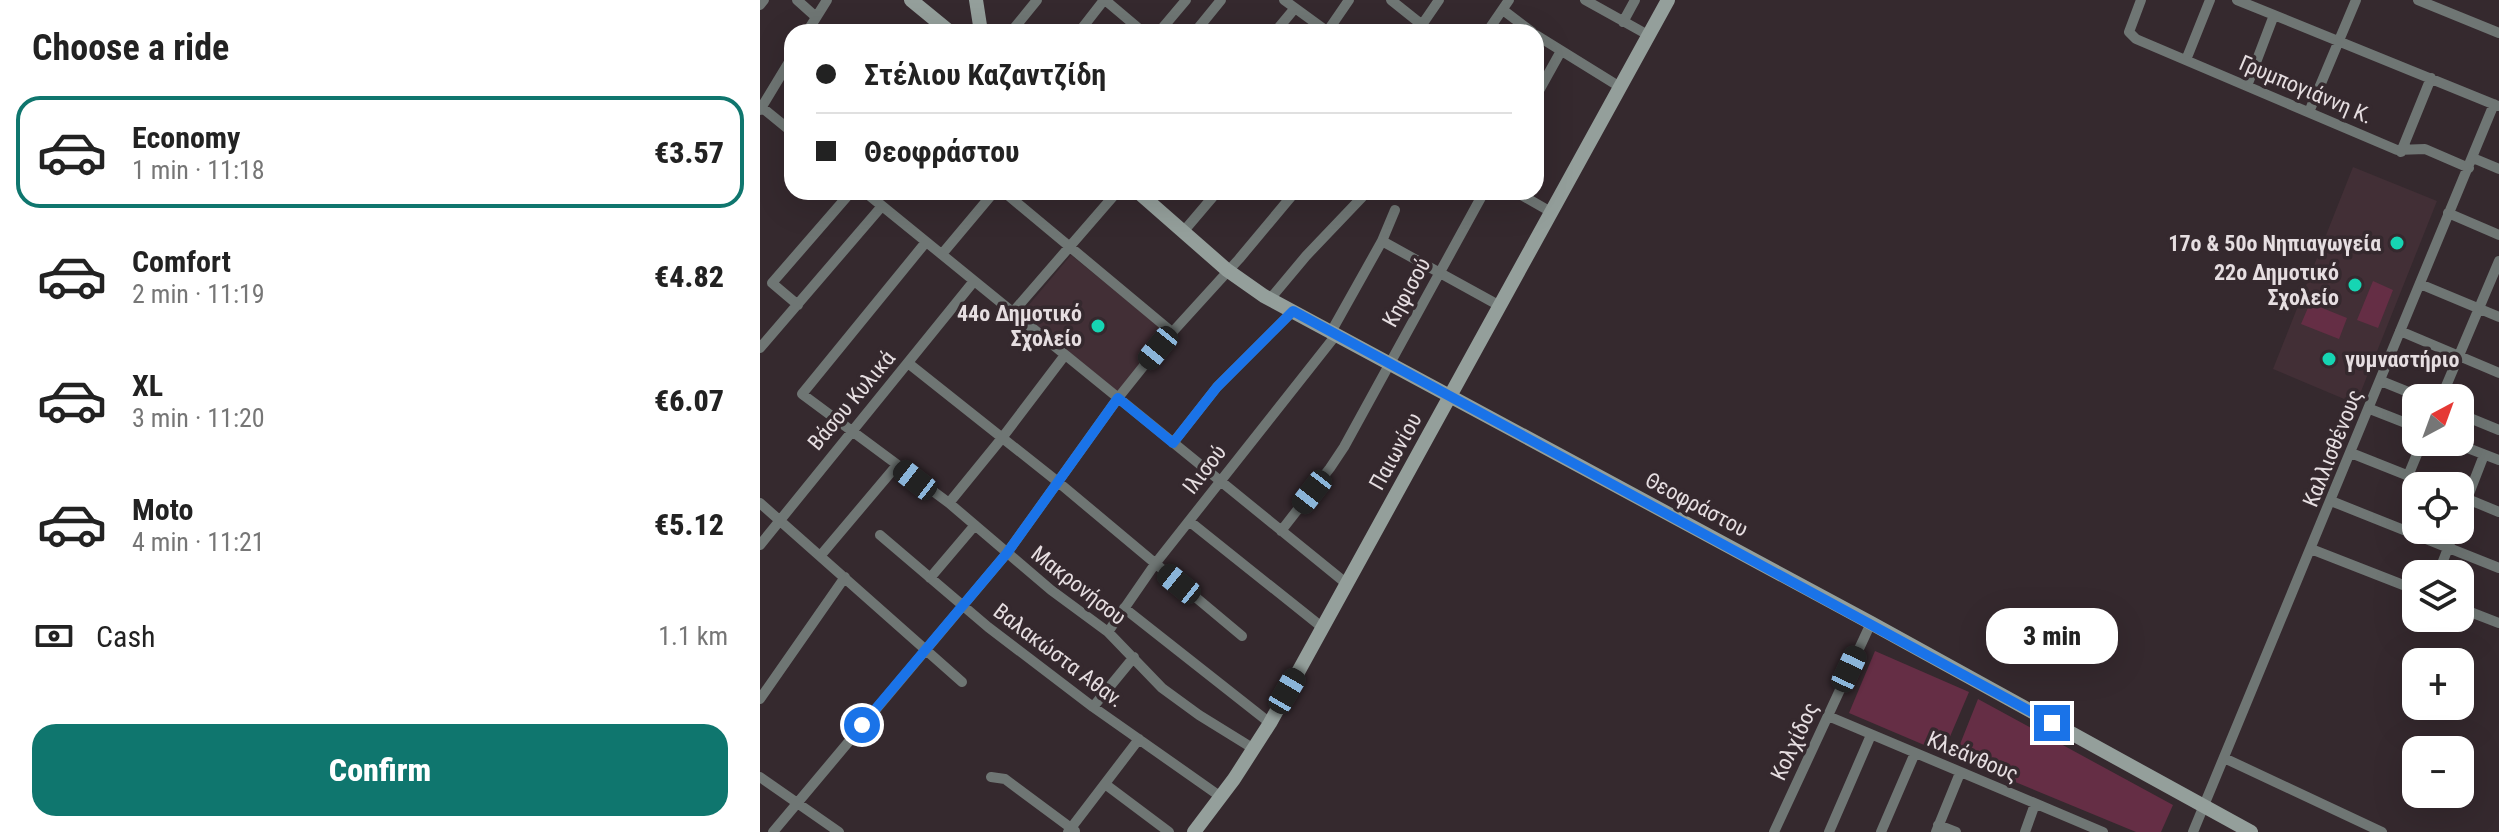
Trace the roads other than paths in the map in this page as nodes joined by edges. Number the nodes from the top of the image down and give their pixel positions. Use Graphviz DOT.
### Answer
graph roads {
  1 [pos="764,0"];
  2 [pos="797,0"];
  3 [pos="827,0"];
  4 [pos="911,0"];
  5 [pos="976,0"];
  6 [pos="1037,0"];
  7 [pos="1105,0"];
  8 [pos="1186,0"];
  9 [pos="1221,0"];
  10 [pos="1284,0"];
  11 [pos="1349,0"];
  12 [pos="1391,0"];
  13 [pos="1439,0"];
  14 [pos="1585,0"];
  15 [pos="1635,0"];
  16 [pos="1668,0"];
  17 [pos="2141,0"];
  18 [pos="2210,0"];
  19 [pos="2237,0"];
  20 [pos="2356,0"];
  21 [pos="2418,0"];
  22 [pos="760,5"];
  23 [pos="1506,5"];
  24 [pos="1295,8"];
  25 [pos="2274,15"];
  26 [pos="816,17"];
  27 [pos="1623,22"];
  28 [pos="812,24"];
  29 [pos="940,24"];
  30 [pos="980,24"];
  31 [pos="1018,24"];
  32 [pos="1086,24"];
  33 [pos="1134,24"];
  34 [pos="1166,24"];
  35 [pos="1202,24"];
  36 [pos="1282,24"];
  37 [pos="1316,24"];
  38 [pos="1332,24"];
  39 [pos="1417,24"];
  40 [pos="1426,24"];
  41 [pos="1493,24"];
  42 [pos="1524,24"];
  43 [pos="2499,33"];
  44 [pos="1648,35"];
  45 [pos="1544,40"];
  46 [pos="2339,41"];
  47 [pos="1561,51"];
  48 [pos="2186,60"];
  49 [pos="784,70"];
  50 [pos="2431,78"];
  51 [pos="1544,82"];
  52 [pos="2247,86"];
  53 [pos="1620,87"];
  54 [pos="2497,105"];
  55 [pos="761,108"];
  56 [pos="2309,112"];
  57 [pos="784,126"];
  58 [pos="2401,152"];
  59 [pos="2471,163"];
  60 [pos="2499,169"];
  61 [pos="844,200"];
  62 [pos="875,200"];
  63 [pos="987,200"];
  64 [pos="1013,200"];
  65 [pos="1110,200"];
  66 [pos="1149,200"];
  67 [pos="1210,200"];
  68 [pos="1288,200"];
  69 [pos="1359,200"];
  70 [pos="1480,200"];
  71 [pos="1530,200"];
  72 [pos="882,206"];
  73 [pos="1395,210"];
  74 [pos="1551,212"];
  75 [pos="2448,213"];
  76 [pos="1183,232"];
  77 [pos="2499,235"];
  78 [pos="1382,241"];
  79 [pos="926,242"];
  80 [pos="1069,247"];
  81 [pos="942,254"];
  82 [pos="2499,261"];
  83 [pos="1227,270"];
  84 [pos="1439,273"];
  85 [pos="974,281"];
  86 [pos="2420,284"];
  87 [pos="2487,290"];
  88 [pos="2499,295"];
  89 [pos="1270,299"];
  90 [pos="798,305"];
  91 [pos="1500,306"];
  92 [pos="2479,309"];
  93 [pos="1293,311"];
  94 [pos="1013,312"];
  95 [pos="2499,317"];
  96 [pos="2400,331"];
  97 [pos="1172,332"];
  98 [pos="1334,334"];
  99 [pos="760,348"];
  100 [pos="1065,355"];
  101 [pos="2459,356"];
  102 [pos="908,363"];
  103 [pos="1389,363"];
  104 [pos="2499,373"];
  105 [pos="2381,381"];
  106 [pos="2447,384"];
  107 [pos="2402,390"];
  108 [pos="1450,397"];
  109 [pos="1118,398"];
  110 [pos="2370,409"];
  111 [pos="2474,420"];
  112 [pos="2402,422"];
  113 [pos="2499,430"];
  114 [pos="850,431"];
  115 [pos="1002,438"];
  116 [pos="1173,443"];
  117 [pos="2474,451"];
  118 [pos="2351,453"];
  119 [pos="2484,455"];
  120 [pos="2499,460"];
  121 [pos="897,465"];
  122 [pos="2402,474"];
  123 [pos="2474,476"];
  124 [pos="1220,481"];
  125 [pos="1058,482"];
  126 [pos="2331,501"];
  127 [pos="2474,502"];
  128 [pos="760,503"];
  129 [pos="949,503"];
  130 [pos="2499,512"];
  131 [pos="780,520"];
  132 [pos="1189,521"];
  133 [pos="975,525"];
  134 [pos="1281,531"];
  135 [pos="880,535"];
  136 [pos="2450,544"];
  137 [pos="760,545"];
  138 [pos="2448,548"];
  139 [pos="2311,549"];
  140 [pos="1007,553"];
  141 [pos="821,555"];
  142 [pos="2443,560"];
  143 [pos="1155,564"];
  144 [pos="2499,568"];
  145 [pos="845,577"];
  146 [pos="930,578"];
  147 [pos="1347,584"];
  148 [pos="2402,585"];
  149 [pos="962,606"];
  150 [pos="1124,608"];
  151 [pos="2474,613"];
  152 [pos="1871,623"];
  153 [pos="2499,623"];
  154 [pos="1323,628"];
  155 [pos="1108,632"];
  156 [pos="1242,636"];
  157 [pos="925,649"];
  158 [pos="1134,657"];
  159 [pos="962,682"];
  160 [pos="760,699"];
  161 [pos="1093,707"];
  162 [pos="1828,716"];
  163 [pos="1270,723"];
  164 [pos="1871,735"];
  165 [pos="1139,739"];
  166 [pos="1254,749"];
  167 [pos="1915,753"];
  168 [pos="2224,758"];
  169 [pos="1960,773"];
  170 [pos="760,777"];
  171 [pos="991,777"];
  172 [pos="1105,784"];
  173 [pos="1221,797"];
  174 [pos="797,804"];
  175 [pos="2035,804"];
  176 [pos="2203,806"];
  177 [pos="1937,828"];
  178 [pos="2088,829"];
  179 [pos="1072,831"];
  180 [pos="773,832"];
  181 [pos="839,832"];
  182 [pos="1169,832"];
  183 [pos="1194,832"];
  184 [pos="1774,832"];
  185 [pos="1829,832"];
  186 [pos="1881,832"];
  187 [pos="1956,832"];
  188 [pos="2025,832"];
  189 [pos="2103,832"];
  190 [pos="2193,832"];
  191 [pos="2251,832"];
  192 [pos="2382,832"];
  1 -- 22 [label="street"];
  2 -- 26 [label="street"];
  3 -- 26 [label="street"];
  4 -- 29 [label="street"];
  5 -- 30 [label="street"];
  6 -- 31 [label="street"];
  7 -- 32 [label="street"];
  7 -- 33 [label="street"];
  8 -- 34 [label="street"];
  9 -- 35 [label="street"];
  10 -- 24 [label="street"];
  11 -- 38 [label="street"];
  12 -- 39 [label="street"];
  13 -- 40 [label="street"];
  14 -- 27 [label="street"];
  15 -- 27 [label="street"];
  16 -- 44 [label="street, Παιωνίου"];
  17 -- 48 [label="street, Γρυμπογιάννη Κ."];
  18 -- 48 [label="street"];
  19 -- 25 [label="street"];
  20 -- 46 [label="street"];
  21 -- 43 [label="street"];
  23 -- 41 [label="street"];
  23 -- 42 [label="street"];
  24 -- 36 [label="street"];
  24 -- 37 [label="street"];
  25 -- 46 [label="street"];
  25 -- 52 [label="street"];
  26 -- 28 [label="street"];
  27 -- 44 [label="street"];
  44 -- 53 [label="street, Παιωνίου"];
  45 -- 47 [label="street"];
  46 -- 50 [label="street"];
  46 -- 56 [label="street"];
  47 -- 51 [label="street"];
  47 -- 53 [label="street"];
  48 -- 52 [label="street, Γρυμπογιάννη Κ."];
  49 -- 55 [label="street"];
  50 -- 54 [label="street"];
  50 -- 58 [label="street"];
  52 -- 56 [label="street, Γρυμπογιάννη Κ."];
  53 -- 74 [label="street, Παιωνίου"];
  54 -- 59 [label="street, Καλλισθένους"];
  55 -- 57 [label="street"];
  56 -- 58 [label="street, Γρυμπογιάννη Κ."];
  58 -- 59 [label="street, Γρυμπογιάννη Κ."];
  59 -- 60 [label="street, Γρυμπογιάννη Κ."];
  59 -- 75 [label="street, Καλλισθένους"];
  61 -- 90 [label="street"];
  62 -- 72 [label="street"];
  63 -- 81 [label="street"];
  64 -- 80 [label="street"];
  65 -- 80 [label="street"];
  66 -- 76 [label="street, Θεοφράστου"];
  67 -- 76 [label="street"];
  68 -- 83 [label="street"];
  69 -- 89 [label="street"];
  70 -- 84 [label="street, Κηφισού"];
  71 -- 74 [label="street"];
  72 -- 79 [label="street"];
  72 -- 90 [label="street"];
  73 -- 78 [label="street, Ιλισού"];
  74 -- 91 [label="street, Παιωνίου"];
  75 -- 77 [label="street"];
  75 -- 86 [label="street, Καλλισθένους"];
  76 -- 83 [label="street, Θεοφράστου"];
  78 -- 84 [label="street"];
  78 -- 98 [label="street, Ιλισού"];
  79 -- 81 [label="street"];
  79 -- 114 [label="street, Μακρονήσου"];
  80 -- 94 [label="street"];
  80 -- 97 [label="street"];
  81 -- 85 [label="street"];
  82 -- 87 [label="street"];
  83 -- 89 [label="street, Θεοφράστου"];
  83 -- 97 [label="street"];
  84 -- 91 [label="street"];
  84 -- 103 [label="street, Κηφισού"];
  85 -- 94 [label="street"];
  85 -- 102 [label="street, Βάσου Κυλικά"];
  86 -- 92 [label="street"];
  86 -- 96 [label="street, Καλλισθένους"];
  87 -- 88 [label="street"];
  87 -- 92 [label="street"];
  89 -- 93 [label="street, Θεοφράστου"];
  90 -- 99 [label="street"];
  91 -- 108 [label="street, Παιωνίου"];
  92 -- 95 [label="street"];
  92 -- 101 [label="street"];
  93 -- 98 [label="street, Θεοφράστου"];
  93 -- 116 [label="street"];
  94 -- 100 [label="street"];
  96 -- 101 [label="street"];
  96 -- 105 [label="street, Καλλισθένους"];
  97 -- 109 [label="street"];
  98 -- 103 [label="street, Θεοφράστου"];
  98 -- 124 [label="street, Ιλισού"];
  100 -- 109 [label="street"];
  100 -- 115 [label="street"];
  101 -- 104 [label="street"];
  101 -- 106 [label="street"];
  102 -- 114 [label="street, Βάσου Κυλικά"];
  102 -- 115 [label="street"];
  103 -- 108 [label="street, Θεοφράστου"];
  103 -- 134 [label="street, Κηφισού"];
  105 -- 107 [label="street"];
  105 -- 110 [label="street, Καλλισθένους"];
  108 -- 147 [label="street, Παιωνίου"];
  108 -- 152 [label="street, Θεοφράστου"];
  109 -- 116 [label="street"];
  109 -- 125 [label="street"];
  110 -- 112 [label="street"];
  110 -- 118 [label="street, Καλλισθένους"];
  111 -- 113 [label="street"];
  114 -- 121 [label="street, Μακρονήσου"];
  114 -- 131 [label="street, Βάσου Κυλικά"];
  115 -- 125 [label="street"];
  115 -- 129 [label="street"];
  116 -- 124 [label="street"];
  117 -- 119 [label="street"];
  118 -- 122 [label="street"];
  118 -- 126 [label="street, Καλλισθένους"];
  119 -- 120 [label="street"];
  119 -- 123 [label="street"];
  121 -- 129 [label="street, Μακρονήσου"];
  121 -- 141 [label="street"];
  124 -- 132 [label="street, Ιλισού"];
  124 -- 134 [label="street"];
  125 -- 140 [label="street"];
  125 -- 143 [label="street"];
  126 -- 138 [label="street"];
  126 -- 139 [label="street, Καλλισθένους"];
  127 -- 130 [label="street"];
  128 -- 131 [label="street"];
  129 -- 133 [label="street, Μακρονήσου"];
  131 -- 137 [label="street, Βάσου Κυλικά"];
  131 -- 141 [label="street"];
  132 -- 143 [label="street, Ιλισού"];
  132 -- 154 [label="street"];
  133 -- 140 [label="street, Μακρονήσου"];
  133 -- 146 [label="street"];
  134 -- 147 [label="street"];
  135 -- 146 [label="street, Βαλακώστα Αθαν."];
  136 -- 138 [label="street"];
  138 -- 142 [label="street"];
  138 -- 144 [label="street"];
  139 -- 148 [label="street"];
  139 -- 168 [label="street, Καλλισθένους"];
  140 -- 149 [label="street"];
  140 -- 155 [label="street, Μακρονήσου"];
  141 -- 145 [label="street"];
  143 -- 150 [label="street, Ιλισού"];
  143 -- 156 [label="street"];
  145 -- 157 [label="street"];
  145 -- 160 [label="street"];
  146 -- 149 [label="street, Βαλακώστα Αθαν."];
  147 -- 154 [label="street, Παιωνίου"];
  149 -- 157 [label="street"];
  149 -- 161 [label="street, Βαλακώστα Αθαν."];
  150 -- 155 [label="street, Ιλισού"];
  150 -- 163 [label="street"];
  151 -- 153 [label="street"];
  152 -- 162 [label="street, Κολχίδος"];
  152 -- 176 [label="street, Θεοφράστου"];
  154 -- 163 [label="street, Παιωνίου"];
  155 -- 158 [label="street, Μακρονήσου"];
  157 -- 159 [label="street"];
  157 -- 174 [label="street"];
  158 -- 161 [label="street"];
  158 -- 166 [label="street, Μακρονήσου"];
  161 -- 165 [label="street, Βαλακώστα Αθαν."];
  162 -- 164 [label="street, Κλεάνθους"];
  162 -- 184 [label="street, Κολχίδος"];
  163 -- 166 [label="street, Παιωνίου"];
  164 -- 167 [label="street, Κλεάνθους"];
  164 -- 185 [label="street"];
  165 -- 172 [label="street"];
  165 -- 173 [label="street, Βαλακώστα Αθαν."];
  166 -- 173 [label="street, Παιωνίου"];
  167 -- 169 [label="street, Κλεάνθους"];
  167 -- 186 [label="street"];
  168 -- 176 [label="street, Καλλισθένους"];
  168 -- 192 [label="street"];
  169 -- 175 [label="street, Κλεάνθους"];
  169 -- 177 [label="street"];
  170 -- 174 [label="street"];
  171 -- 179 [label="street"];
  172 -- 179 [label="street"];
  172 -- 182 [label="street"];
  173 -- 183 [label="street, Παιωνίου"];
  174 -- 180 [label="street"];
  174 -- 181 [label="street"];
  175 -- 178 [label="street, Κλεάνθους"];
  175 -- 188 [label="street"];
  176 -- 190 [label="street, Καλλισθένους"];
  176 -- 191 [label="street, Θεοφράστου"];
  177 -- 187 [label="street"];
  178 -- 189 [label="street, Κλεάνθους"];
}
